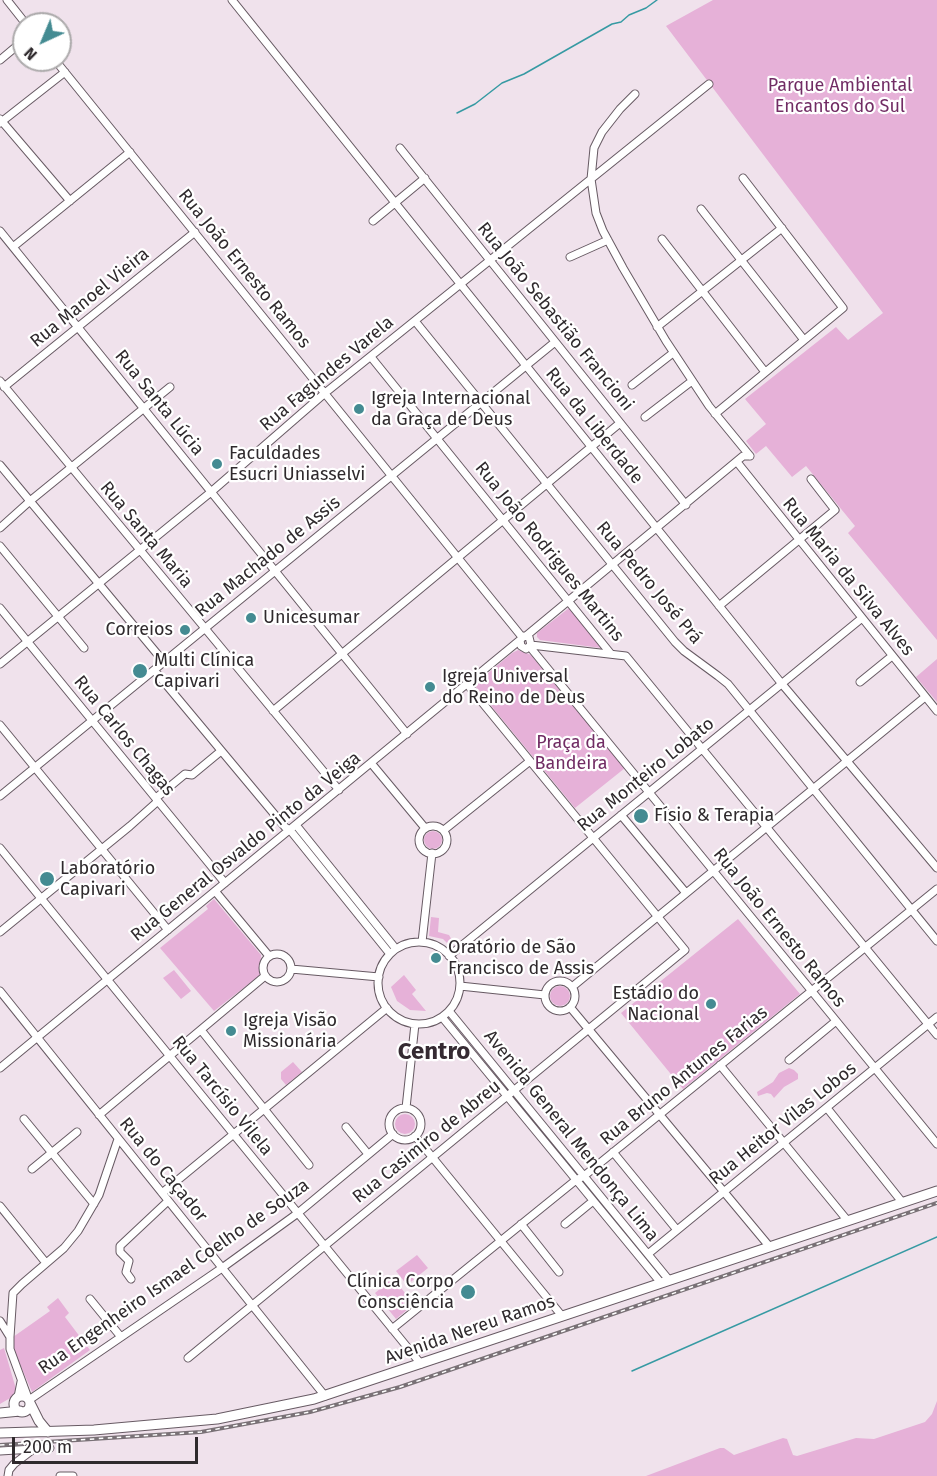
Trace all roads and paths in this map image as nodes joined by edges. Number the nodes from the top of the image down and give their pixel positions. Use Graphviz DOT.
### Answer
graph roads {
  1 [pos="7,0"];
  2 [pos="232,0"];
  3 [pos="16,12"];
  4 [pos="12,50"];
  5 [pos="0,60"];
  6 [pos="65,72"];
  7 [pos="709,84"];
  8 [pos="635,94"];
  9 [pos="1,121"];
  10 [pos="400,148"];
  11 [pos="130,152"];
  12 [pos="425,178"];
  13 [pos="743,178"];
  14 [pos="591,179"];
  15 [pos="70,201"];
  16 [pos="395,203"];
  17 [pos="701,209"];
  18 [pos="373,221"];
  19 [pos="782,228"];
  20 [pos="0,231"];
  21 [pos="195,232"];
  22 [pos="662,239"];
  23 [pos="608,240"];
  24 [pos="13,247"];
  25 [pos="570,257"];
  26 [pos="489,260"];
  27 [pos="741,260"];
  28 [pos="460,284"];
  29 [pos="702,291"];
  30 [pos="415,321"];
  31 [pos="78,327"];
  32 [pos="657,327"];
  33 [pos="804,340"];
  34 [pos="555,342"];
  35 [pos="673,353"];
  36 [pos="371,357"];
  37 [pos="526,365"];
  38 [pos="765,372"];
  39 [pos="692,381"];
  40 [pos="2,384"];
  41 [pos="632,385"];
  42 [pos="170,387"];
  43 [pos="325,393"];
  44 [pos="481,402"];
  45 [pos="143,408"];
  46 [pos="715,414"];
  47 [pos="645,417"];
  48 [pos="620,423"];
  49 [pos="437,438"];
  50 [pos="591,447"];
  51 [pos="744,456"];
  52 [pos="0,465"];
  53 [pos="71,468"];
  54 [pos="392,476"];
  55 [pos="811,479"];
  56 [pos="547,484"];
  57 [pos="211,492"];
  58 [pos="30,501"];
  59 [pos="686,505"];
  60 [pos="503,520"];
  61 [pos="0,528"];
  62 [pos="657,529"];
  63 [pos="799,540"];
  64 [pos="0,546"];
  65 [pos="140,550"];
  66 [pos="458,558"];
  67 [pos="613,565"];
  68 [pos="275,571"];
  69 [pos="99,584"];
  70 [pos="569,602"];
  71 [pos="719,606"];
  72 [pos="0,608"];
  73 [pos="58,617"];
  74 [pos="862,618"];
  75 [pos="205,628"];
  76 [pos="28,641"];
  77 [pos="526,642"];
  78 [pos="84,648"];
  79 [pos="342,654"];
  80 [pos="612,654"];
  81 [pos="892,656"];
  82 [pos="164,662"];
  83 [pos="0,664"];
  84 [pos="154,670"];
  85 [pos="860,682"];
  86 [pos="467,684"];
  87 [pos="782,684"];
  88 [pos="925,697"];
  89 [pos="273,711"];
  90 [pos="749,711"];
  91 [pos="937,711"];
  92 [pos="92,721"];
  93 [pos="0,725"];
  94 [pos="407,734"];
  95 [pos="702,749"];
  96 [pos="221,751"];
  97 [pos="530,760"];
  98 [pos="847,761"];
  99 [pos="371,763"];
  100 [pos="35,768"];
  101 [pos="813,789"];
  102 [pos="339,790"];
  103 [pos="649,792"];
  104 [pos="0,796"];
  105 [pos="157,799"];
  106 [pos="621,815"];
  107 [pos="767,827"];
  108 [pos="293,828"];
  109 [pos="425,828"];
  110 [pos="444,830"];
  111 [pos="593,838"];
  112 [pos="0,848"];
  113 [pos="102,849"];
  114 [pos="432,853"];
  115 [pos="937,868"];
  116 [pos="713,871"];
  117 [pos="225,883"];
  118 [pos="937,889"];
  119 [pos="215,891"];
  120 [pos="686,893"];
  121 [pos="41,899"];
  122 [pos="911,910"];
  123 [pos="658,917"];
  124 [pos="168,930"];
  125 [pos="0,933"];
  126 [pos="422,942"];
  127 [pos="937,942"];
  128 [pos="865,947"];
  129 [pos="393,951"];
  130 [pos="269,956"];
  131 [pos="449,956"];
  132 [pos="291,969"];
  133 [pos="265,976"];
  134 [pos="379,977"];
  135 [pos="107,980"];
  136 [pos="460,986"];
  137 [pos="572,987"];
  138 [pos="0,991"];
  139 [pos="812,991"];
  140 [pos="545,995"];
  141 [pos="570,1007"];
  142 [pos="387,1008"];
  143 [pos="449,1011"];
  144 [pos="442,1017"];
  145 [pos="937,1017"];
  146 [pos="836,1021"];
  147 [pos="415,1024"];
  148 [pos="928,1024"];
  149 [pos="588,1029"];
  150 [pos="201,1030"];
  151 [pos="937,1035"];
  152 [pos="37,1037"];
  153 [pos="170,1056"];
  154 [pos="789,1060"];
  155 [pos="720,1065"];
  156 [pos="0,1068"];
  157 [pos="875,1068"];
  158 [pos="514,1090"];
  159 [pos="507,1096"];
  160 [pos="406,1108"];
  161 [pos="826,1108"];
  162 [pos="264,1109"];
  163 [pos="660,1114"];
  164 [pos="99,1115"];
  165 [pos="24,1119"];
  166 [pos="346,1127"];
  167 [pos="77,1132"];
  168 [pos="233,1134"];
  169 [pos="393,1134"];
  170 [pos="415,1136"];
  171 [pos="118,1139"];
  172 [pos="784,1143"];
  173 [pos="937,1144"];
  174 [pos="613,1152"];
  175 [pos="52,1153"];
  176 [pos="368,1154"];
  177 [pos="432,1157"];
  178 [pos="309,1166"];
  179 [pos="32,1169"];
  180 [pos="584,1176"];
  181 [pos="576,1180"];
  182 [pos="937,1191"];
  183 [pos="724,1192"];
  184 [pos="162,1193"];
  185 [pos="168,1201"];
  186 [pos="593,1201"];
  187 [pos="903,1202"];
  188 [pos="94,1204"];
  189 [pos="0,1206"];
  190 [pos="297,1213"];
  191 [pos="847,1220"];
  192 [pos="521,1224"];
  193 [pos="565,1224"];
  194 [pos="677,1230"];
  195 [pos="500,1241"];
  196 [pos="324,1246"];
  197 [pos="769,1246"];
  198 [pos="648,1254"];
  199 [pos="46,1263"];
  200 [pos="222,1268"];
  201 [pos="559,1272"];
  202 [pos="130,1279"];
  203 [pos="665,1282"];
  204 [pos="90,1299"];
  205 [pos="252,1306"];
  206 [pos="562,1316"];
  207 [pos="0,1321"];
  208 [pos="392,1329"];
  209 [pos="10,1337"];
  210 [pos="121,1337"];
  211 [pos="188,1358"];
  212 [pos="421,1364"];
  213 [pos="325,1396"];
  214 [pos="24,1400"];
  215 [pos="0,1408"];
  216 [pos="21,1412"];
  217 [pos="0,1413"];
  218 [pos="0,1432"];
  219 [pos="48,1432"];
  220 [pos="50,1448"];
  221 [pos="33,1449"];
  222 [pos="0,1451"];
  223 [pos="8,1476"];
  224 [pos="60,1476"];
  225 [pos="73,1476"];
  1 -- 3 [label="street"];
  2 -- 16 [label="street, Rua da Liberdade"];
  4 -- 5 [label="street"];
  6 -- 9 [label="street"];
  6 -- 11 [label="street, Rua João Ernesto Ramos"];
  7 -- 14 [label="street, Rua Fagundes Varela"];
  8 -- 14 [label="street, Rua Maria da Silva Alves"];
  9 -- 15 [label="street"];
  10 -- 12 [label="street, Rua João Sebastião Francioni"];
  11 -- 15 [label="street"];
  11 -- 21 [label="street, Rua João Ernesto Ramos"];
  12 -- 16 [label="street"];
  12 -- 26 [label="street, Rua João Sebastião Francioni"];
  13 -- 19 [label="street"];
  14 -- 23 [label="street, Rua Maria da Silva Alves"];
  14 -- 26 [label="street, Rua Fagundes Varela"];
  15 -- 24 [label="street"];
  16 -- 18 [label="street"];
  16 -- 28 [label="street, Rua da Liberdade"];
  17 -- 27 [label="street"];
  19 -- 27 [label="street"];
  19 -- 33 [label="street"];
  20 -- 24 [label="street, Rua Santa Lúcia"];
  21 -- 31 [label="street, Rua Manoel Vieira"];
  21 -- 43 [label="street, Rua João Ernesto Ramos"];
  22 -- 29 [label="street"];
  23 -- 25 [label="street"];
  23 -- 32 [label="street, Rua Maria da Silva Alves"];
  24 -- 31 [label="street, Rua Santa Lúcia"];
  26 -- 28 [label="street, Rua Fagundes Varela"];
  26 -- 34 [label="street, Rua João Sebastião Francioni"];
  27 -- 29 [label="street"];
  27 -- 33 [label="street"];
  28 -- 30 [label="street, Rua Fagundes Varela"];
  28 -- 37 [label="street, Rua da Liberdade"];
  29 -- 32 [label="street"];
  29 -- 38 [label="street"];
  30 -- 36 [label="street, Rua Fagundes Varela"];
  30 -- 44 [label="street, Rua Pedro José Prá"];
  31 -- 40 [label="street, Rua Manoel Vieira"];
  31 -- 45 [label="street, Rua Santa Lúcia"];
  32 -- 35 [label="street, Rua Maria da Silva Alves"];
  33 -- 38 [label="street"];
  34 -- 37 [label="street, Rua Machado de Assis"];
  34 -- 48 [label="street, Rua João Sebastião Francioni"];
  35 -- 39 [label="street, Rua Maria da Silva Alves"];
  35 -- 41 [label="street"];
  36 -- 43 [label="street, Rua Fagundes Varela"];
  36 -- 49 [label="street, Rua João Rodrigues Martins"];
  37 -- 44 [label="street, Rua Machado de Assis"];
  37 -- 50 [label="street, Rua da Liberdade"];
  38 -- 46 [label="street"];
  39 -- 46 [label="street, Rua Maria da Silva Alves"];
  39 -- 47 [label="street"];
  40 -- 53 [label="street, Rua Santa Maria"];
  42 -- 45 [label="street"];
  43 -- 54 [label="street, Rua João Ernesto Ramos"];
  43 -- 57 [label="street, Rua Fagundes Varela"];
  44 -- 49 [label="street, Rua Machado de Assis"];
  44 -- 56 [label="street, Rua Pedro José Prá"];
  45 -- 53 [label="street"];
  45 -- 57 [label="street, Rua Santa Lúcia"];
  46 -- 51 [label="street, Rua Maria da Silva Alves"];
  48 -- 50 [label="street"];
  48 -- 59 [label="street, Rua João Sebastião Francioni"];
  49 -- 54 [label="street, Rua Machado de Assis"];
  49 -- 60 [label="street, Rua João Rodrigues Martins"];
  50 -- 56 [label="street"];
  50 -- 62 [label="street, Rua da Liberdade"];
  51 -- 59 [label="street, Rua General Osvaldo Pinto da Veiga"];
  51 -- 63 [label="street, Rua Maria da Silva Alves"];
  52 -- 58 [label="street"];
  53 -- 58 [label="street"];
  53 -- 65 [label="street, Rua Santa Maria"];
  54 -- 66 [label="street, Rua João Ernesto Ramos"];
  54 -- 68 [label="street, Rua Machado de Assis"];
  55 -- 63 [label="street"];
  56 -- 60 [label="street"];
  56 -- 67 [label="street, Rua Pedro José Prá"];
  57 -- 65 [label="street, Rua Fagundes Varela"];
  57 -- 68 [label="street, Rua Santa Lúcia"];
  58 -- 61 [label="street"];
  58 -- 69 [label="street"];
  59 -- 62 [label="street, Rua General Osvaldo Pinto da Veiga"];
  60 -- 66 [label="street"];
  60 -- 70 [label="street, Rua João Rodrigues Martins"];
  62 -- 67 [label="street, Rua General Osvaldo Pinto da Veiga"];
  62 -- 71 [label="street, Rua da Liberdade"];
  63 -- 71 [label="street"];
  63 -- 74 [label="street, Rua Maria da Silva Alves"];
  64 -- 73 [label="street"];
  65 -- 69 [label="street, Rua Fagundes Varela"];
  65 -- 75 [label="street, Rua Santa Maria"];
  66 -- 77 [label="street, Rua João Ernesto Ramos"];
  66 -- 79 [label="street"];
  67 -- 70 [label="street, Rua General Osvaldo Pinto da Veiga"];
  67 -- 90 [label="street, Rua Pedro José Prá"];
  68 -- 75 [label="street, Rua Machado de Assis"];
  68 -- 79 [label="street, Rua Santa Lúcia"];
  69 -- 73 [label="street, Rua Fagundes Varela"];
  69 -- 82 [label="street"];
  70 -- 77 [label="street, Rua General Osvaldo Pinto da Veiga"];
  70 -- 80 [label="street, Rua João Rodrigues Martins"];
  71 -- 87 [label="street, Rua da Liberdade"];
  72 -- 76 [label="street, Rua Carlos Chagas"];
  73 -- 76 [label="street, Rua Fagundes Varela"];
  73 -- 78 [label="street"];
  74 -- 81 [label="street, Rua Maria da Silva Alves"];
  74 -- 87 [label="street, Rua Monteiro Lobato"];
  75 -- 82 [label="street, Rua Machado de Assis"];
  75 -- 89 [label="street, Rua Santa Maria"];
  76 -- 83 [label="street, Rua Fagundes Varela"];
  76 -- 92 [label="street, Rua Carlos Chagas"];
  77 -- 80 [label="street"];
  77 -- 86 [label="street, Rua General Osvaldo Pinto da Veiga"];
  77 -- 103 [label="street, Rua João Ernesto Ramos"];
  79 -- 89 [label="street"];
  79 -- 94 [label="street, Rua Santa Lúcia"];
  80 -- 95 [label="street, Rua João Rodrigues Martins"];
  81 -- 85 [label="street"];
  81 -- 88 [label="street, Rua Maria da Silva Alves"];
  82 -- 84 [label="street, Rua Machado de Assis"];
  84 -- 92 [label="street, Rua Machado de Assis"];
  84 -- 96 [label="street"];
  86 -- 94 [label="street, Rua General Osvaldo Pinto da Veiga"];
  86 -- 97 [label="street"];
  87 -- 90 [label="street, Rua Monteiro Lobato"];
  87 -- 98 [label="street, Rua da Liberdade"];
  88 -- 91 [label="street, Rua Maria da Silva Alves"];
  88 -- 98 [label="street"];
  89 -- 102 [label="street, Rua Santa Maria"];
  90 -- 95 [label="street, Rua Monteiro Lobato"];
  90 -- 101 [label="street, Rua Pedro José Prá"];
  92 -- 100 [label="street, Rua Machado de Assis"];
  92 -- 105 [label="street, Rua Carlos Chagas"];
  93 -- 100 [label="street"];
  94 -- 99 [label="street, Rua General Osvaldo Pinto da Veiga"];
  95 -- 103 [label="street, Rua Monteiro Lobato"];
  95 -- 107 [label="street, Rua João Rodrigues Martins"];
  96 -- 105 [label="street"];
  96 -- 108 [label="street"];
  97 -- 110 [label="street"];
  97 -- 111 [label="street"];
  98 -- 101 [label="street"];
  98 -- 115 [label="street, Rua da Liberdade"];
  99 -- 102 [label="street, Rua General Osvaldo Pinto da Veiga"];
  99 -- 109 [label="street"];
  100 -- 104 [label="street, Rua Machado de Assis"];
  100 -- 113 [label="street"];
  101 -- 107 [label="street"];
  101 -- 122 [label="street, Rua Pedro José Prá"];
  102 -- 108 [label="street, Rua General Osvaldo Pinto da Veiga"];
  103 -- 106 [label="street, Rua Monteiro Lobato"];
  103 -- 116 [label="street, Rua João Ernesto Ramos"];
  105 -- 113 [label="street"];
  105 -- 117 [label="street, Rua Carlos Chagas"];
  106 -- 111 [label="street, Rua Monteiro Lobato"];
  106 -- 120 [label="street"];
  107 -- 116 [label="street"];
  107 -- 128 [label="street, Rua João Rodrigues Martins"];
  108 -- 117 [label="street, Rua General Osvaldo Pinto da Veiga"];
  108 -- 129 [label="street"];
  109 -- 110 [label="street"];
  109 -- 114 [label="street"];
  110 -- 114 [label="street"];
  111 -- 123 [label="street"];
  111 -- 131 [label="street, Rua Monteiro Lobato"];
  112 -- 121 [label="street, Rua Tarcísio Vilela"];
  113 -- 121 [label="street"];
  113 -- 124 [label="street"];
  114 -- 126 [label="street"];
  116 -- 120 [label="street"];
  116 -- 139 [label="street, Rua João Ernesto Ramos"];
  117 -- 119 [label="street, Rua General Osvaldo Pinto da Veiga"];
  118 -- 122 [label="street, Rua Bruno Antunes Farias"];
  119 -- 124 [label="street, Rua General Osvaldo Pinto da Veiga"];
  119 -- 130 [label="street"];
  120 -- 123 [label="street"];
  121 -- 125 [label="street"];
  121 -- 135 [label="street, Rua Tarcísio Vilela"];
  122 -- 127 [label="street, Rua Pedro José Prá"];
  122 -- 128 [label="street, Rua Bruno Antunes Farias"];
  123 -- 137 [label="street"];
  123 -- 149 [label="street, Rua Casimiro de Abreu"];
  124 -- 135 [label="street, Rua General Osvaldo Pinto da Veiga"];
  126 -- 129 [label="street"];
  126 -- 131 [label="street"];
  128 -- 139 [label="street, Rua Bruno Antunes Farias"];
  128 -- 148 [label="street, Rua João Rodrigues Martins"];
  129 -- 134 [label="street"];
  130 -- 132 [label="street"];
  130 -- 133 [label="street"];
  131 -- 136 [label="street"];
  132 -- 133 [label="street"];
  132 -- 134 [label="street"];
  133 -- 150 [label="street"];
  134 -- 142 [label="street"];
  135 -- 152 [label="street, Rua General Osvaldo Pinto da Veiga"];
  135 -- 153 [label="street, Rua Tarcísio Vilela"];
  136 -- 140 [label="street"];
  136 -- 143 [label="street"];
  137 -- 140 [label="street"];
  137 -- 141 [label="street"];
  138 -- 152 [label="street, Rua do Caçador"];
  139 -- 146 [label="street, Rua João Ernesto Ramos"];
  139 -- 155 [label="street, Rua Bruno Antunes Farias"];
  140 -- 141 [label="street"];
  141 -- 149 [label="street"];
  142 -- 147 [label="street"];
  142 -- 162 [label="street"];
  143 -- 144 [label="street"];
  143 -- 158 [label="street, Avenida General Mendonça Lima"];
  144 -- 147 [label="street"];
  144 -- 159 [label="street, Avenida General Mendonça Lima"];
  145 -- 148 [label="street, Rua Heitor Vilas Lobos"];
  146 -- 154 [label="street"];
  146 -- 157 [label="street, Rua João Ernesto Ramos"];
  147 -- 160 [label="street"];
  148 -- 151 [label="street, Rua João Rodrigues Martins"];
  148 -- 157 [label="street, Rua Heitor Vilas Lobos"];
  149 -- 158 [label="street, Rua Casimiro de Abreu"];
  149 -- 163 [label="street"];
  150 -- 153 [label="street"];
  150 -- 162 [label="street"];
  152 -- 156 [label="street, Rua General Osvaldo Pinto da Veiga"];
  152 -- 164 [label="street, Rua do Caçador"];
  153 -- 164 [label="street"];
  153 -- 168 [label="street, Rua Tarcísio Vilela"];
  155 -- 163 [label="street, Rua Bruno Antunes Farias"];
  155 -- 172 [label="street"];
  157 -- 161 [label="street, Rua Heitor Vilas Lobos"];
  157 -- 173 [label="street, Rua João Ernesto Ramos"];
  158 -- 159 [label="street, Rua Casimiro de Abreu"];
  158 -- 180 [label="street, Avenida General Mendonça Lima"];
  159 -- 177 [label="street, Rua Casimiro de Abreu"];
  159 -- 181 [label="street, Avenida General Mendonça Lima"];
  160 -- 169 [label="street"];
  160 -- 170 [label="street"];
  161 -- 172 [label="street, Rua Heitor Vilas Lobos"];
  161 -- 187 [label="street"];
  162 -- 168 [label="street"];
  162 -- 178 [label="street"];
  163 -- 174 [label="street, Rua Bruno Antunes Farias"];
  163 -- 183 [label="street"];
  164 -- 171 [label="street, Rua do Caçador"];
  165 -- 175 [label="street"];
  166 -- 176 [label="street"];
  167 -- 175 [label="street"];
  168 -- 184 [label="street"];
  168 -- 190 [label="street, Rua Tarcísio Vilela"];
  169 -- 170 [label="street"];
  169 -- 176 [label="street, Rua Engenheiro Ismael Coelho de Souza"];
  170 -- 177 [label="street"];
  171 -- 184 [label="street, Rua do Caçador"];
  171 -- 188 [label="street"];
  172 -- 183 [label="street, Rua Heitor Vilas Lobos"];
  172 -- 191 [label="street"];
  174 -- 180 [label="street, Rua Bruno Antunes Farias"];
  174 -- 194 [label="street"];
  175 -- 179 [label="street"];
  175 -- 188 [label="street"];
  176 -- 190 [label="street, Rua Engenheiro Ismael Coelho de Souza"];
  177 -- 195 [label="street"];
  177 -- 196 [label="street, Rua Casimiro de Abreu"];
  180 -- 181 [label="street, Rua Bruno Antunes Farias"];
  180 -- 198 [label="street, Avenida General Mendonça Lima"];
  181 -- 186 [label="street, Avenida General Mendonça Lima"];
  181 -- 192 [label="street, Rua Bruno Antunes Farias"];
  182 -- 187 [label="main road, Avenida Nereu Ramos"];
  183 -- 194 [label="street, Rua Heitor Vilas Lobos"];
  183 -- 197 [label="street"];
  184 -- 185 [label="street, Rua do Caçador"];
  185 -- 200 [label="street, Rua do Caçador"];
  185 -- 202 [label="street"];
  186 -- 193 [label="street"];
  186 -- 203 [label="street, Avenida General Mendonça Lima"];
  187 -- 191 [label="main road, Avenida Nereu Ramos"];
  188 -- 199 [label="street"];
  189 -- 199 [label="street"];
  190 -- 196 [label="street, Rua Tarcísio Vilela"];
  190 -- 200 [label="street, Rua Engenheiro Ismael Coelho de Souza"];
  191 -- 197 [label="main road, Avenida Nereu Ramos"];
  192 -- 195 [label="street, Rua Bruno Antunes Farias"];
  192 -- 201 [label="street"];
  194 -- 198 [label="street, Rua Heitor Vilas Lobos"];
  195 -- 206 [label="street"];
  195 -- 208 [label="street, Rua Bruno Antunes Farias"];
  196 -- 205 [label="street, Rua Casimiro de Abreu"];
  196 -- 208 [label="street, Rua Tarcísio Vilela"];
  197 -- 203 [label="main road, Avenida Nereu Ramos"];
  198 -- 203 [label="street, Avenida General Mendonça Lima"];
  199 -- 209 [label="street"];
  200 -- 205 [label="street, Rua do Caçador"];
  200 -- 210 [label="street, Rua Engenheiro Ismael Coelho de Souza"];
  203 -- 206 [label="main road, Avenida Nereu Ramos"];
  204 -- 210 [label="street"];
  205 -- 211 [label="street, Rua Casimiro de Abreu"];
  205 -- 213 [label="street, Rua do Caçador"];
  206 -- 212 [label="main road, Avenida Nereu Ramos"];
  207 -- 209 [label="street"];
  208 -- 212 [label="street, Rua Tarcísio Vilela"];
  209 -- 214 [label="street"];
  210 -- 214 [label="street, Rua Engenheiro Ismael Coelho de Souza"];
  212 -- 213 [label="main road, Avenida Nereu Ramos"];
  213 -- 219 [label="main road, Avenida Nereu Ramos"];
  214 -- 215 [label="main road, Rua Engenheiro Ismael Coelho de Souza"];
  214 -- 216 [label="main road"];
  214 -- 219 [label="main road"];
  216 -- 217 [label="main road"];
  216 -- 219 [label="main road"];
  218 -- 219 [label="main road, Avenida Nereu Ramos"];
  220 -- 221 [label="street"];
  221 -- 222 [label="street"];
  221 -- 223 [label="street"];
  224 -- 225 [label="street"];
}
